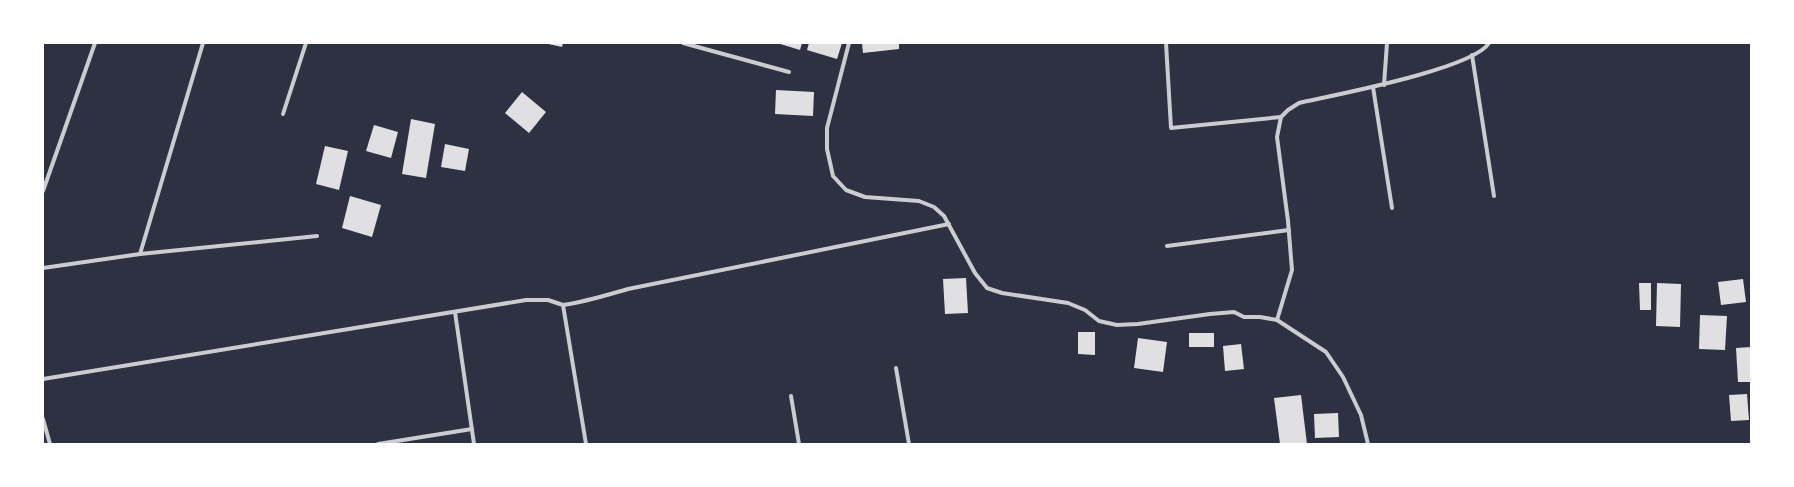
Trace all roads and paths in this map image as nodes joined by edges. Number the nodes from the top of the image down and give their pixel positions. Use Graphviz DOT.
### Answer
graph roads {
  1 [pos="95,43"];
  2 [pos="203,43"];
  3 [pos="306,43"];
  4 [pos="683,43"];
  5 [pos="849,43"];
  6 [pos="1166,43"];
  7 [pos="1387,43"];
  8 [pos="1489,43"];
  9 [pos="1472,56"];
  10 [pos="789,72"];
  11 [pos="1384,84"];
  12 [pos="1373,87"];
  13 [pos="283,114"];
  14 [pos="1281,117"];
  15 [pos="43,191"];
  16 [pos="1494,196"];
  17 [pos="1392,208"];
  18 [pos="949,224"];
  19 [pos="1288,230"];
  20 [pos="318,236"];
  21 [pos="1167,246"];
  22 [pos="140,254"];
  23 [pos="43,268"];
  24 [pos="563,305"];
  25 [pos="454,312"];
  26 [pos="1277,320"];
  27 [pos="896,368"];
  28 [pos="43,379"];
  29 [pos="791,396"];
  30 [pos="43,419"];
  31 [pos="472,429"];
  32 [pos="50,444"];
  33 [pos="378,444"];
  34 [pos="474,444"];
  35 [pos="586,444"];
  36 [pos="799,444"];
  37 [pos="909,444"];
  38 [pos="1368,444"];
  1 -- 15 [label="street"];
  2 -- 22 [label="street"];
  3 -- 13 [label="street"];
  4 -- 10 [label="street"];
  5 -- 18 [label="street"];
  6 -- 14 [label="street"];
  7 -- 11 [label="street"];
  8 -- 9 [label="street"];
  9 -- 11 [label="street"];
  9 -- 16 [label="street"];
  11 -- 12 [label="street"];
  12 -- 14 [label="street"];
  12 -- 17 [label="street"];
  14 -- 19 [label="street"];
  18 -- 24 [label="street"];
  18 -- 26 [label="street"];
  19 -- 21 [label="street"];
  19 -- 26 [label="street"];
  20 -- 22 [label="street"];
  22 -- 23 [label="street"];
  24 -- 25 [label="street"];
  24 -- 35 [label="street"];
  25 -- 28 [label="street"];
  25 -- 31 [label="street"];
  26 -- 38 [label="street"];
  27 -- 37 [label="street"];
  29 -- 36 [label="street"];
  30 -- 32 [label="street"];
  31 -- 33 [label="street"];
  31 -- 34 [label="street"];
}
